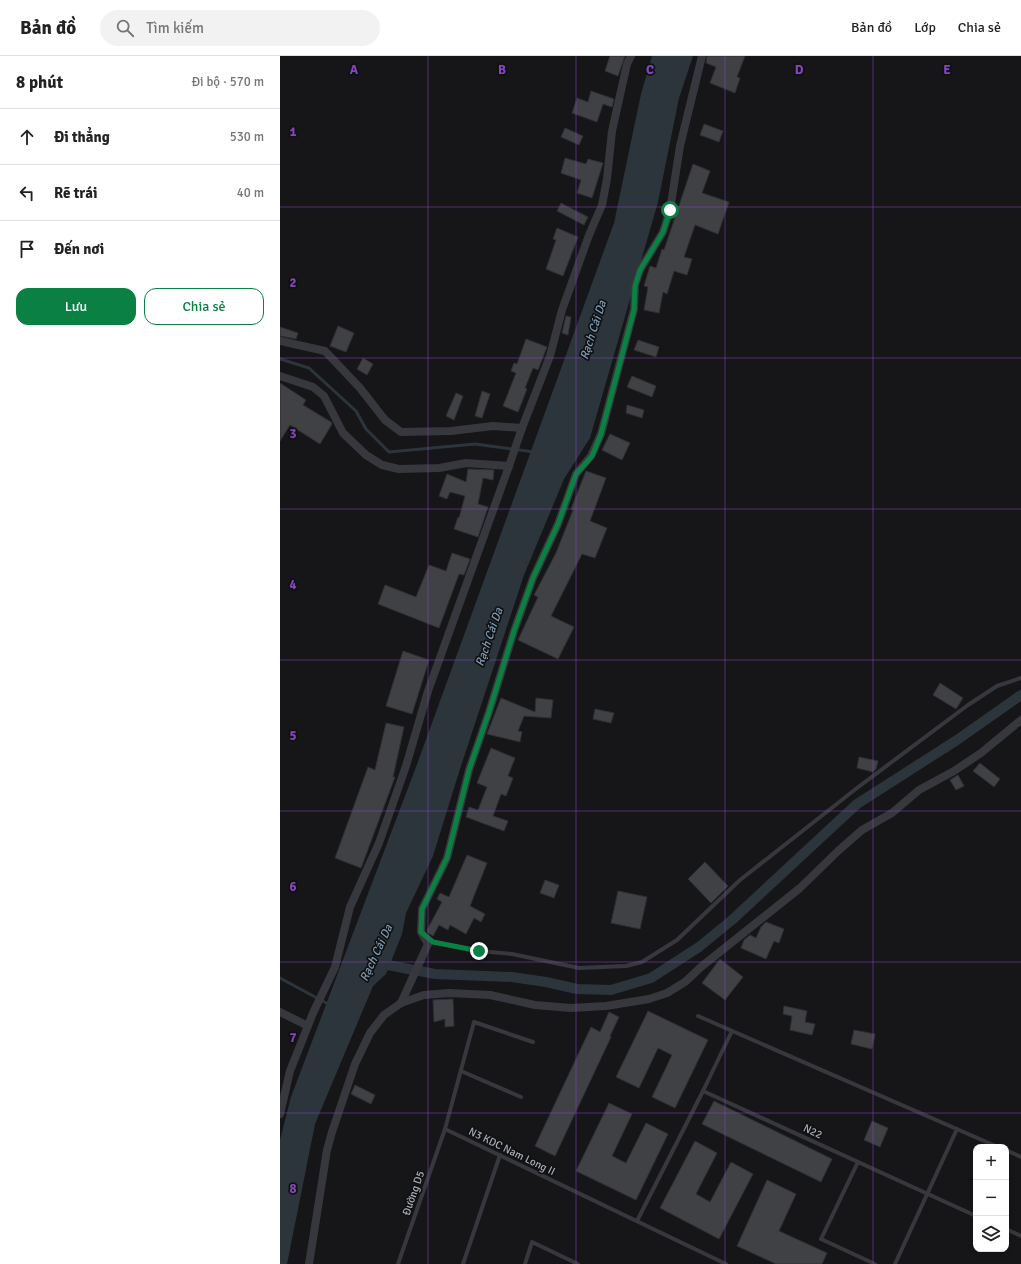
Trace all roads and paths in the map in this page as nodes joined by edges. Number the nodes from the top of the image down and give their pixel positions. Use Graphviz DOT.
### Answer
graph roads {
  1 [pos="631,56"];
  2 [pos="701,56"];
  3 [pos="280,342"];
  4 [pos="280,376"];
  5 [pos="522,428"];
  6 [pos="509,466"];
  7 [pos="1021,678"];
  8 [pos="1021,720"];
  9 [pos="421,932"];
  10 [pos="400,1003"];
  11 [pos="280,1012"];
  12 [pos="698,1016"];
  13 [pos="308,1026"];
  14 [pos="732,1031"];
  15 [pos="533,1042"];
  16 [pos="461,1071"];
  17 [pos="703,1091"];
  18 [pos="521,1097"];
  19 [pos="280,1114"];
  20 [pos="445,1129"];
  21 [pos="957,1129"];
  22 [pos="991,1144"];
  23 [pos="1009,1151"];
  24 [pos="500,1155"];
  25 [pos="1021,1157"];
  26 [pos="858,1162"];
  27 [pos="927,1193"];
  28 [pos="973,1215"];
  29 [pos="638,1221"];
  30 [pos="1009,1230"];
  31 [pos="1021,1236"];
  32 [pos="308,1264"];
  33 [pos="398,1264"];
  34 [pos="463,1264"];
  35 [pos="525,1264"];
  36 [pos="578,1264"];
  37 [pos="726,1264"];
  38 [pos="875,1264"];
  39 [pos="895,1264"];
  1 -- 5 [label="street"];
  2 -- 9 [label="street"];
  3 -- 5 [label="street"];
  4 -- 6 [label="street"];
  5 -- 6 [label="street"];
  6 -- 13 [label="street"];
  7 -- 9 [label="lane"];
  8 -- 10 [label="street"];
  9 -- 10 [label="street"];
  10 -- 32 [label="street"];
  11 -- 13 [label="street"];
  12 -- 14 [label="lane"];
  13 -- 19 [label="street"];
  14 -- 17 [label="lane"];
  14 -- 21 [label="lane"];
  15 -- 16 [label="lane"];
  16 -- 18 [label="lane"];
  16 -- 20 [label="lane"];
  17 -- 26 [label="lane, N22"];
  17 -- 29 [label="lane"];
  20 -- 24 [label="lane, N3 KDC Nam Long II"];
  20 -- 33 [label="lane, Đường D5"];
  21 -- 22 [label="lane"];
  21 -- 27 [label="lane"];
  23 -- 25 [label="lane"];
  24 -- 29 [label="lane, N3 KDC Nam Long II"];
  24 -- 34 [label="lane"];
  26 -- 27 [label="lane, N22"];
  26 -- 38 [label="lane"];
  27 -- 28 [label="lane, N22"];
  27 -- 39 [label="lane"];
  29 -- 37 [label="lane, N3 KDC Nam Long II"];
  30 -- 31 [label="lane"];
  35 -- 36 [label="lane"];
}
